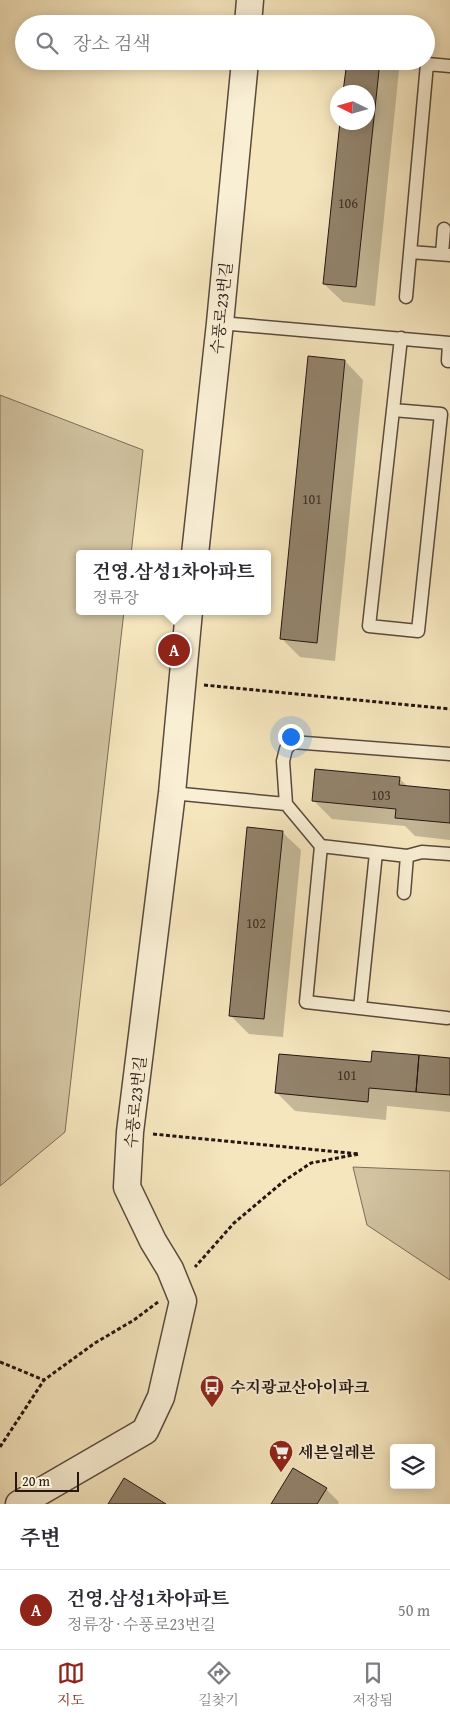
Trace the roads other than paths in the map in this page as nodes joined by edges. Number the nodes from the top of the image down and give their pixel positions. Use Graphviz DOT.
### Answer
graph roads {
  1 [pos="250,0"];
  2 [pos="249,15"];
  3 [pos="435,65"];
  4 [pos="450,66"];
  5 [pos="244,70"];
  6 [pos="426,70"];
  7 [pos="444,229"];
  8 [pos="410,252"];
  9 [pos="446,255"];
  10 [pos="406,297"];
  11 [pos="220,323"];
  12 [pos="401,338"];
  13 [pos="450,343"];
  14 [pos="448,361"];
  15 [pos="393,410"];
  16 [pos="195,550"];
  17 [pos="189,615"];
  18 [pos="450,754"];
  19 [pos="172,793"];
  20 [pos="286,804"];
  21 [pos="321,846"];
  22 [pos="376,853"];
  23 [pos="450,854"];
  24 [pos="407,856"];
  25 [pos="404,893"];
  26 [pos="360,1008"];
  27 [pos="447,1018"];
  28 [pos="19,1504"];
  1 -- 2 [label="street"];
  3 -- 4 [label="lane"];
  5 -- 11 [label="street, 수풍로23번길"];
  6 -- 8 [label="lane"];
  7 -- 9 [label="lane"];
  8 -- 9 [label="lane"];
  8 -- 10 [label="lane"];
  11 -- 12 [label="lane"];
  11 -- 16 [label="street, 수풍로23번길"];
  12 -- 13 [label="lane"];
  12 -- 15 [label="lane"];
  13 -- 14 [label="lane"];
  15 -- 15 [label="lane"];
  17 -- 19 [label="street, 수풍로23번길"];
  18 -- 20 [label="lane"];
  19 -- 20 [label="lane"];
  19 -- 28 [label="street, 수풍로23번길"];
  20 -- 21 [label="lane"];
  21 -- 22 [label="lane"];
  21 -- 26 [label="lane"];
  22 -- 24 [label="lane"];
  22 -- 26 [label="lane"];
  23 -- 24 [label="lane"];
  24 -- 25 [label="lane"];
  26 -- 27 [label="lane"];
}
